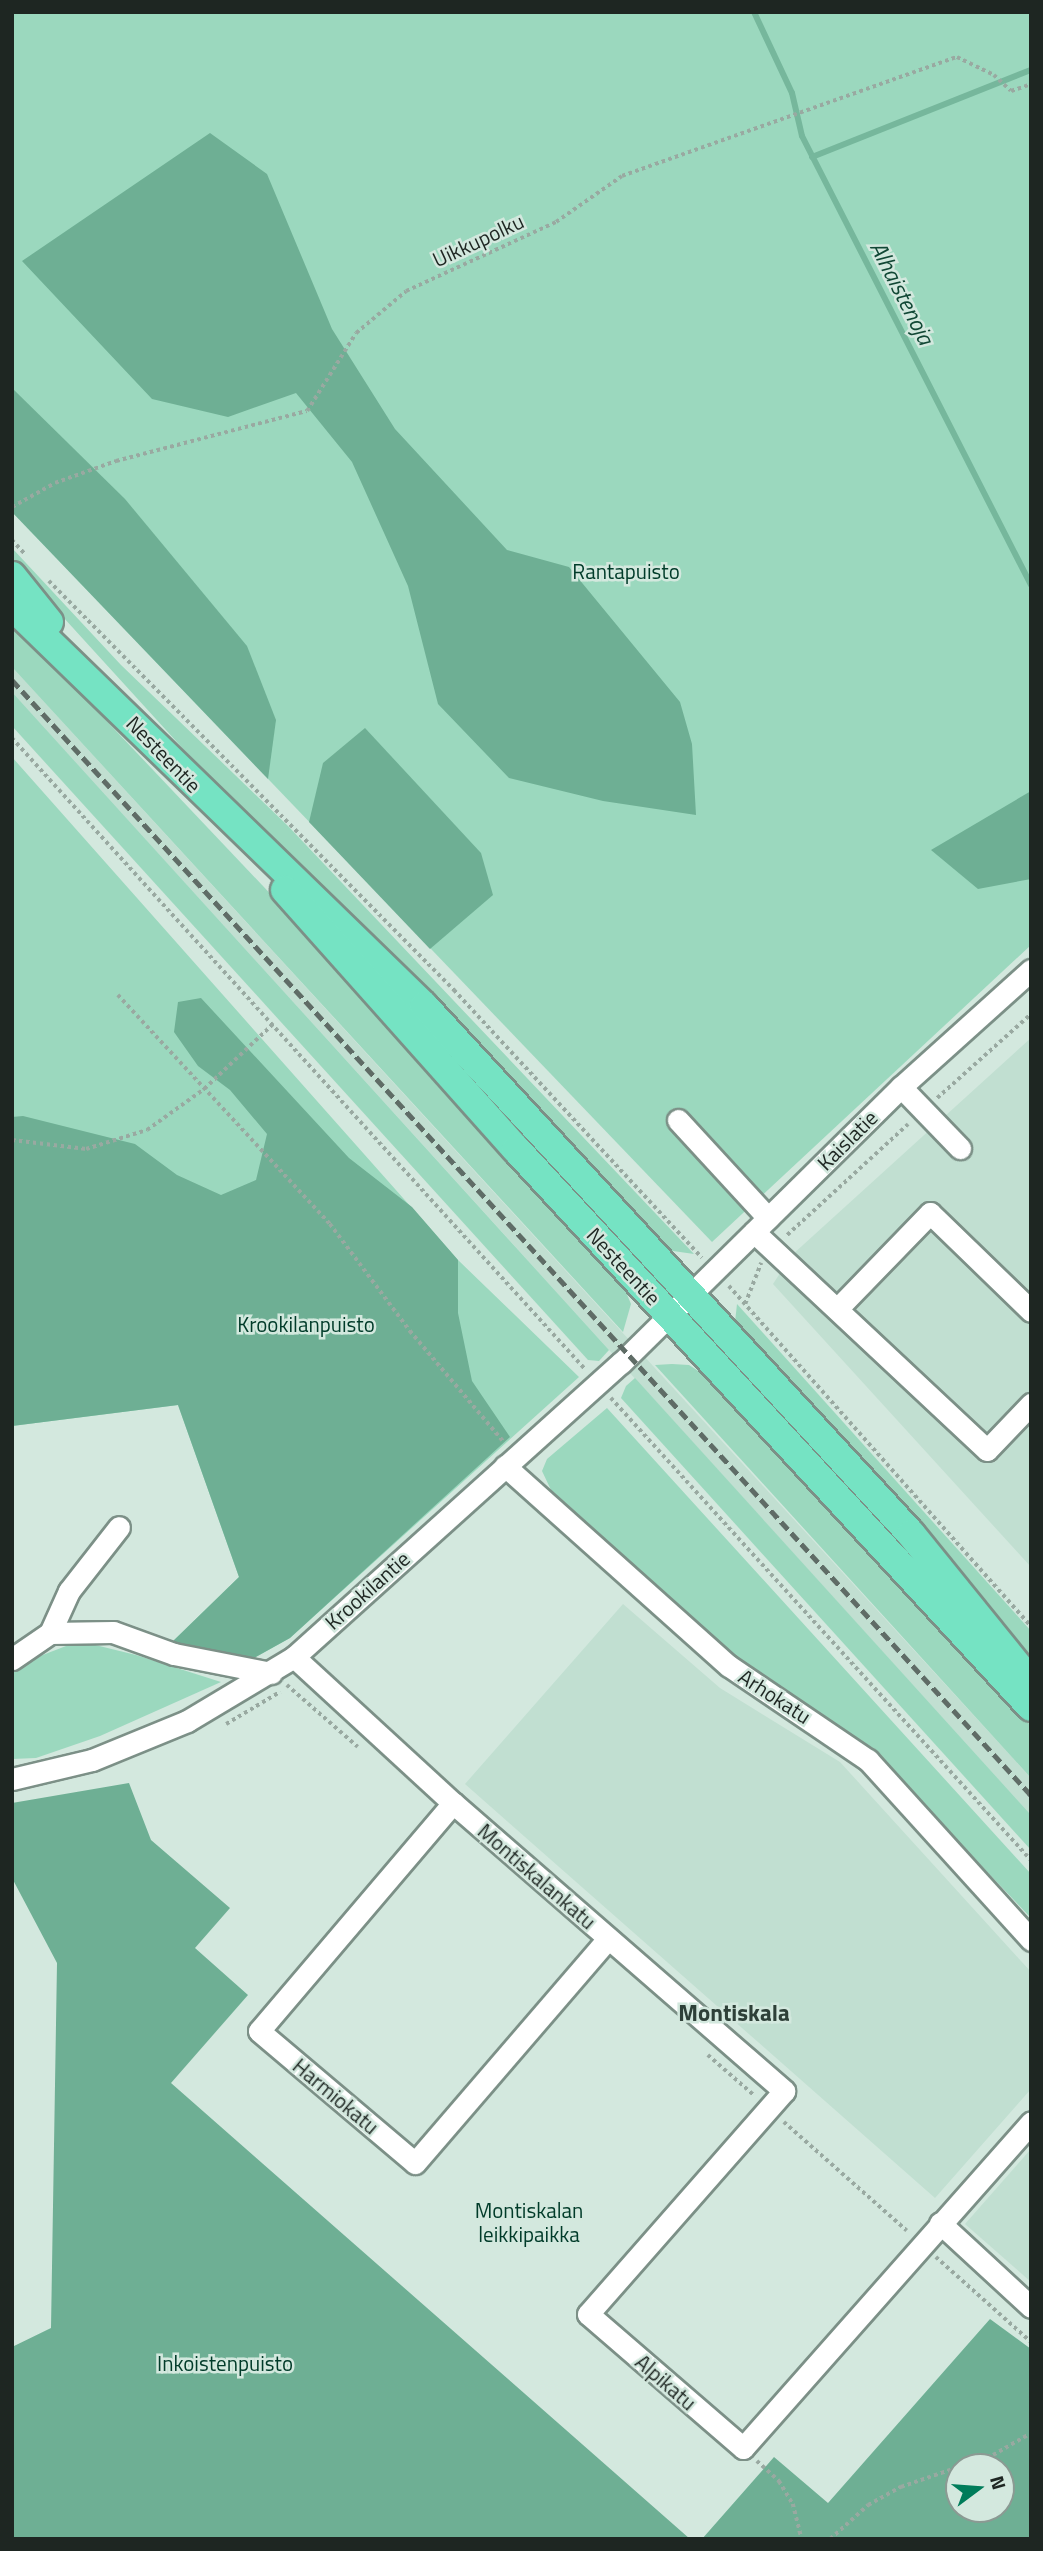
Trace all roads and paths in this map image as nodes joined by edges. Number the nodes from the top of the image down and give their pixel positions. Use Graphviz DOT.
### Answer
graph roads {
  1 [pos="1031,84"];
  2 [pos="12,507"];
  3 [pos="12,540"];
  4 [pos="20,566"];
  5 [pos="43,574"];
  6 [pos="12,606"];
  7 [pos="102,691"];
  8 [pos="12,738"];
  9 [pos="226,817"];
  10 [pos="1031,970"];
  11 [pos="118,995"];
  12 [pos="1031,1014"];
  13 [pos="274,1023"];
  14 [pos="901,1087"];
  15 [pos="204,1089"];
  16 [pos="923,1110"];
  17 [pos="678,1120"];
  18 [pos="12,1140"];
  19 [pos="960,1148"];
  20 [pos="761,1225"];
  21 [pos="772,1250"];
  22 [pos="714,1271"];
  23 [pos="692,1293"];
  24 [pos="745,1304"];
  25 [pos="839,1307"];
  26 [pos="1031,1311"];
  27 [pos="669,1315"];
  28 [pos="598,1383"];
  29 [pos="1031,1404"];
  30 [pos="511,1461"];
  31 [pos="119,1527"];
  32 [pos="1031,1626"];
  33 [pos="50,1633"];
  34 [pos="294,1657"];
  35 [pos="12,1659"];
  36 [pos="271,1673"];
  37 [pos="1031,1682"];
  38 [pos="1031,1707"];
  39 [pos="12,1779"];
  40 [pos="453,1803"];
  41 [pos="1031,1860"];
  42 [pos="608,1939"];
  43 [pos="1031,1940"];
  44 [pos="783,2091"];
  45 [pos="1031,2122"];
  46 [pos="940,2223"];
  47 [pos="1031,2307"];
  48 [pos="1031,2433"];
  49 [pos="743,2448"];
  50 [pos="802,2539"];
  51 [pos="830,2539"];
  1 -- 2 [label="path, Uikkupolku"];
  3 -- 4 [label="path"];
  4 -- 7 [label="main road, Nesteentie"];
  5 -- 22 [label="path"];
  6 -- 7 [label="main road, Nesteentie"];
  7 -- 9 [label="main road, Nesteentie"];
  8 -- 13 [label="path"];
  9 -- 23 [label="main road, Nesteentie"];
  9 -- 27 [label="main road, Nesteentie"];
  10 -- 14 [label="street, Kaislatie"];
  11 -- 15 [label="path"];
  12 -- 16 [label="path"];
  13 -- 15 [label="path"];
  13 -- 28 [label="path"];
  14 -- 16 [label="street"];
  14 -- 20 [label="street, Kaislatie"];
  15 -- 18 [label="path"];
  15 -- 30 [label="path"];
  16 -- 19 [label="street"];
  16 -- 21 [label="path"];
  17 -- 20 [label="street"];
  20 -- 21 [label="street"];
  20 -- 22 [label="street, Kaislatie"];
  21 -- 24 [label="path"];
  21 -- 25 [label="street"];
  22 -- 23 [label="street, Kaislatie"];
  22 -- 24 [label="path"];
  23 -- 27 [label="street, Kaislatie"];
  23 -- 37 [label="main road, Nesteentie"];
  24 -- 32 [label="path"];
  25 -- 26 [label="street"];
  25 -- 29 [label="street"];
  27 -- 28 [label="street, Krookilantie"];
  27 -- 38 [label="main road, Nesteentie"];
  28 -- 30 [label="street, Krookilantie"];
  28 -- 41 [label="path"];
  30 -- 34 [label="street, Krookilantie"];
  30 -- 43 [label="street, Arhokatu"];
  31 -- 33 [label="street"];
  33 -- 35 [label="street"];
  33 -- 36 [label="street"];
  34 -- 36 [label="street, Krookilantie"];
  34 -- 40 [label="street, Montiskalankatu"];
  36 -- 39 [label="street, Krookilantie"];
  40 -- 42 [label="street, Montiskalankatu"];
  40 -- 42 [label="street, Harmiokatu"];
  42 -- 44 [label="street, Montiskalankatu"];
  44 -- 49 [label="street, Alpikatu"];
  45 -- 46 [label="street"];
  46 -- 47 [label="street"];
  46 -- 49 [label="street"];
  48 -- 51 [label="path"];
  49 -- 50 [label="path"];
}
